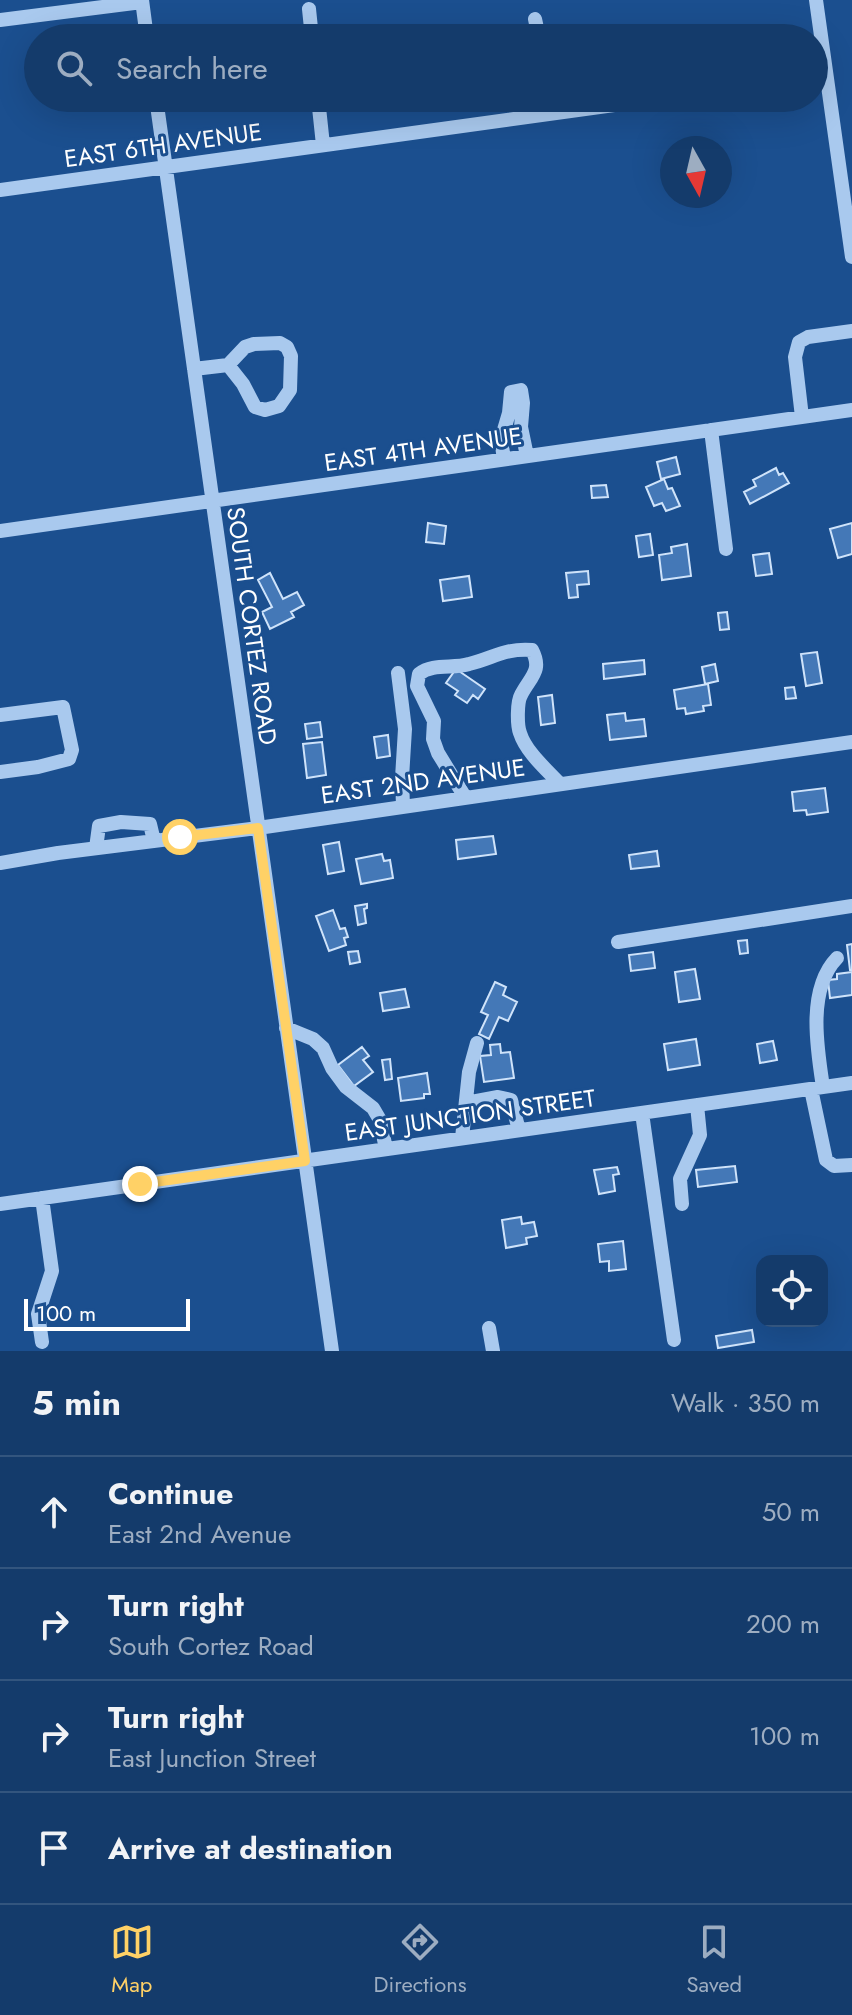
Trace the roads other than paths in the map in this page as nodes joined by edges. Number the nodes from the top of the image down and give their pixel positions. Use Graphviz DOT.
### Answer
graph roads {
  1 [pos="816,0"];
  2 [pos="142,1"];
  3 [pos="309,9"];
  4 [pos="535,19"];
  5 [pos="0,20"];
  6 [pos="145,24"];
  7 [pos="311,24"];
  8 [pos="536,24"];
  9 [pos="817,24"];
  10 [pos="158,112"];
  11 [pos="319,112"];
  12 [pos="520,112"];
  13 [pos="826,112"];
  14 [pos="323,145"];
  15 [pos="166,167"];
  16 [pos="0,190"];
  17 [pos="852,257"];
  18 [pos="852,331"];
  19 [pos="228,365"];
  20 [pos="194,369"];
  21 [pos="852,410"];
  22 [pos="802,417"];
  23 [pos="711,430"];
  24 [pos="527,456"];
  25 [pos="504,459"];
  26 [pos="212,501"];
  27 [pos="0,531"];
  28 [pos="726,549"];
  29 [pos="398,673"];
  30 [pos="0,715"];
  31 [pos="852,742"];
  32 [pos="0,772"];
  33 [pos="559,783"];
  34 [pos="465,797"];
  35 [pos="403,806"];
  36 [pos="258,828"];
  37 [pos="154,841"];
  38 [pos="96,848"];
  39 [pos="0,863"];
  40 [pos="852,906"];
  41 [pos="618,942"];
  42 [pos="837,958"];
  43 [pos="286,1028"];
  44 [pos="477,1043"];
  45 [pos="852,1083"];
  46 [pos="817,1088"];
  47 [pos="466,1103"];
  48 [pos="697,1105"];
  49 [pos="642,1113"];
  50 [pos="519,1130"];
  51 [pos="462,1138"];
  52 [pos="386,1149"];
  53 [pos="305,1161"];
  54 [pos="852,1165"];
  55 [pos="42,1198"];
  56 [pos="0,1204"];
  57 [pos="682,1204"];
  58 [pos="489,1328"];
  59 [pos="674,1340"];
  60 [pos="42,1342"];
  61 [pos="332,1351"];
  62 [pos="493,1351"];
  1 -- 9 [label="street"];
  2 -- 5 [label="street"];
  2 -- 6 [label="street"];
  3 -- 7 [label="street"];
  4 -- 8 [label="street"];
  10 -- 15 [label="street, SOUTH CORTEZ ROAD"];
  11 -- 14 [label="street"];
  12 -- 14 [label="street, EAST 6TH AVENUE"];
  13 -- 17 [label="street"];
  14 -- 15 [label="street, EAST 6TH AVENUE"];
  15 -- 16 [label="street, EAST 6TH AVENUE"];
  15 -- 20 [label="street, SOUTH CORTEZ ROAD"];
  18 -- 22 [label="street"];
  19 -- 19 [label="street"];
  19 -- 20 [label="street"];
  20 -- 26 [label="street, SOUTH CORTEZ ROAD"];
  21 -- 22 [label="street, EAST 4TH AVENUE"];
  22 -- 23 [label="street, EAST 4TH AVENUE"];
  23 -- 24 [label="street, EAST 4TH AVENUE"];
  23 -- 28 [label="street"];
  24 -- 25 [label="street, EAST 4TH AVENUE"];
  24 -- 25 [label="street"];
  25 -- 26 [label="street, EAST 4TH AVENUE"];
  26 -- 27 [label="street, EAST 4TH AVENUE"];
  26 -- 36 [label="street, SOUTH CORTEZ ROAD"];
  29 -- 35 [label="street"];
  30 -- 32 [label="street"];
  31 -- 33 [label="street, EAST 2ND AVENUE"];
  33 -- 34 [label="street, EAST 2ND AVENUE"];
  33 -- 34 [label="street"];
  34 -- 35 [label="street, EAST 2ND AVENUE"];
  35 -- 36 [label="street, EAST 2ND AVENUE"];
  36 -- 37 [label="street, EAST 2ND AVENUE"];
  36 -- 43 [label="street, SOUTH CORTEZ ROAD"];
  37 -- 38 [label="street, EAST 2ND AVENUE"];
  37 -- 38 [label="street"];
  38 -- 39 [label="street, EAST 2ND AVENUE"];
  40 -- 41 [label="street"];
  42 -- 46 [label="street"];
  43 -- 52 [label="street"];
  43 -- 53 [label="street, SOUTH CORTEZ ROAD"];
  44 -- 47 [label="street"];
  45 -- 46 [label="street, EAST JUNCTION STREET"];
  46 -- 48 [label="street, EAST JUNCTION STREET"];
  46 -- 54 [label="street"];
  47 -- 50 [label="street"];
  47 -- 51 [label="street"];
  48 -- 49 [label="street, EAST JUNCTION STREET"];
  48 -- 57 [label="street"];
  49 -- 50 [label="street, EAST JUNCTION STREET"];
  49 -- 59 [label="street"];
  50 -- 51 [label="street, EAST JUNCTION STREET"];
  51 -- 52 [label="street, EAST JUNCTION STREET"];
  52 -- 53 [label="street, EAST JUNCTION STREET"];
  53 -- 55 [label="street, EAST JUNCTION STREET"];
  53 -- 61 [label="street, SOUTH CORTEZ ROAD"];
  55 -- 56 [label="street, EAST JUNCTION STREET"];
  55 -- 60 [label="street"];
  58 -- 62 [label="street"];
}
